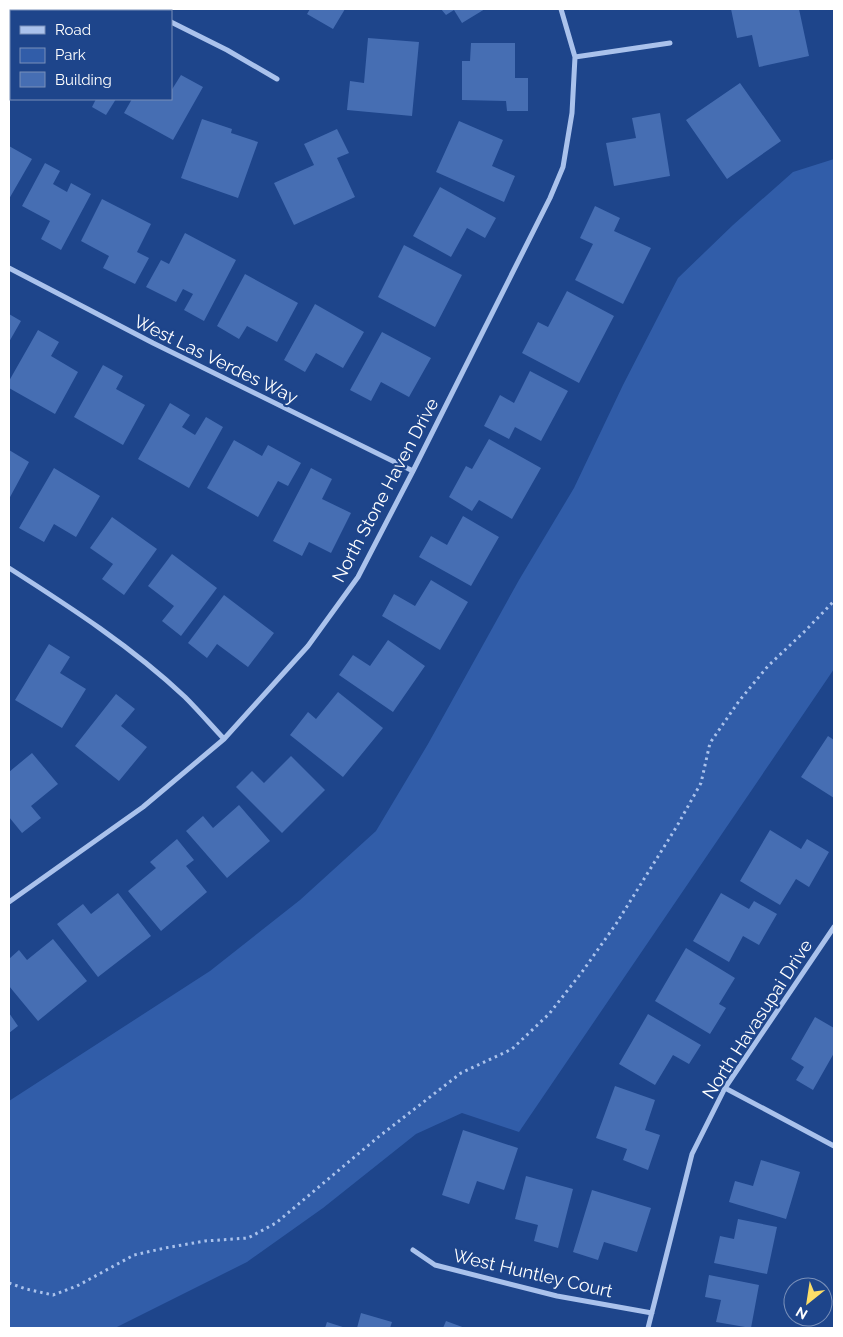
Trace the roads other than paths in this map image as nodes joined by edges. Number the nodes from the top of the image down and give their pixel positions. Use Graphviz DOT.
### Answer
graph roads {
  1 [pos="562,9"];
  2 [pos="172,23"];
  3 [pos="670,44"];
  4 [pos="575,57"];
  5 [pos="277,79"];
  6 [pos="9,268"];
  7 [pos="413,471"];
  8 [pos="9,568"];
  9 [pos="224,739"];
  10 [pos="9,902"];
  11 [pos="834,927"];
  12 [pos="725,1088"];
  13 [pos="834,1146"];
  14 [pos="413,1250"];
  15 [pos="652,1313"];
  16 [pos="648,1328"];
  1 -- 4 [label="street, North Stone Haven Drive"];
  2 -- 5 [label="street"];
  3 -- 4 [label="street"];
  4 -- 7 [label="street, North Stone Haven Drive"];
  6 -- 7 [label="street, West Las Verdes Way"];
  7 -- 9 [label="street, North Stone Haven Drive"];
  8 -- 9 [label="street"];
  9 -- 10 [label="street, North Stone Haven Drive"];
  11 -- 12 [label="street, North Havasupai Drive"];
  12 -- 13 [label="street"];
  12 -- 15 [label="street, North Havasupai Drive"];
  14 -- 15 [label="street, West Huntley Court"];
  15 -- 16 [label="street, North Havasupai Drive"];
}
